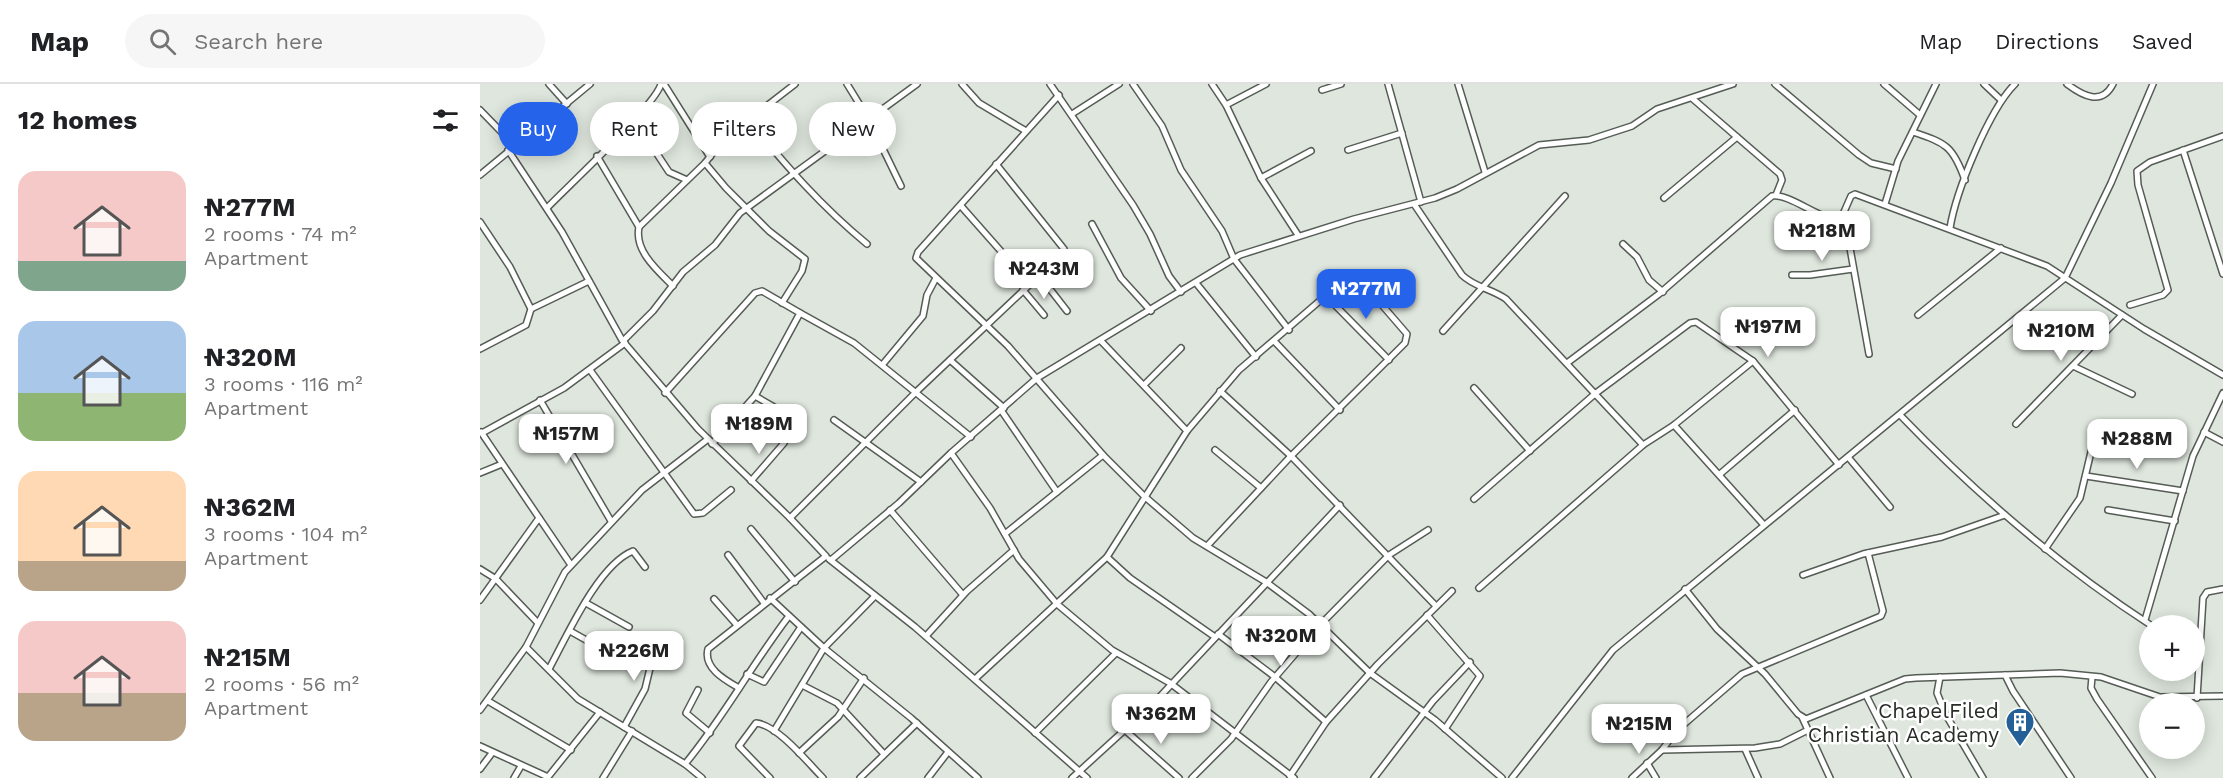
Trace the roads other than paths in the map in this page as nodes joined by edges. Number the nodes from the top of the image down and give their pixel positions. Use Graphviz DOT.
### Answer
graph roads {
  1 [pos="549,84"];
  2 [pos="590,84"];
  3 [pos="662,84"];
  4 [pos="795,84"];
  5 [pos="847,84"];
  6 [pos="917,84"];
  7 [pos="962,84"];
  8 [pos="1050,84"];
  9 [pos="1119,84"];
  10 [pos="1133,84"];
  11 [pos="1212,84"];
  12 [pos="1266,84"];
  13 [pos="1341,84"];
  14 [pos="1388,84"];
  15 [pos="1458,84"];
  16 [pos="1733,84"];
  17 [pos="1775,84"];
  18 [pos="1884,84"];
  19 [pos="1936,84"];
  20 [pos="1984,84"];
  21 [pos="2015,84"];
  22 [pos="2067,84"];
  23 [pos="2113,84"];
  24 [pos="2153,84"];
  25 [pos="1323,90"];
  26 [pos="659,92"];
  27 [pos="669,92"];
  28 [pos="1059,95"];
  29 [pos="1693,99"];
  30 [pos="2001,100"];
  31 [pos="565,102"];
  32 [pos="569,102"];
  33 [pos="650,102"];
  34 [pos="772,102"];
  35 [pos="858,102"];
  36 [pos="891,102"];
  37 [pos="1226,105"];
  38 [pos="480,111"];
  39 [pos="1072,114"];
  40 [pos="1920,115"];
  41 [pos="691,125"];
  42 [pos="498,129"];
  43 [pos="1026,131"];
  44 [pos="1402,132"];
  45 [pos="1913,132"];
  46 [pos="2223,136"];
  47 [pos="1737,137"];
  48 [pos="1348,150"];
  49 [pos="2183,150"];
  50 [pos="1311,151"];
  51 [pos="501,156"];
  52 [pos="512,156"];
  53 [pos="597,156"];
  54 [pos="658,156"];
  55 [pos="710,156"];
  56 [pos="777,156"];
  57 [pos="816,156"];
  58 [pos="886,156"];
  59 [pos="705,163"];
  60 [pos="996,164"];
  61 [pos="1896,169"];
  62 [pos="1485,172"];
  63 [pos="792,174"];
  64 [pos="480,175"];
  65 [pos="1261,178"];
  66 [pos="687,180"];
  67 [pos="1965,180"];
  68 [pos="901,186"];
  69 [pos="1776,195"];
  70 [pos="1565,196"];
  71 [pos="1664,198"];
  72 [pos="1421,202"];
  73 [pos="1414,204"];
  74 [pos="1885,204"];
  75 [pos="961,206"];
  76 [pos="547,208"];
  77 [pos="747,208"];
  78 [pos="1840,221"];
  79 [pos="480,222"];
  80 [pos="1092,224"];
  81 [pos="639,227"];
  82 [pos="1950,228"];
  83 [pos="1298,236"];
  84 [pos="867,244"];
  85 [pos="1623,244"];
  86 [pos="2001,248"];
  87 [pos="1234,259"];
  88 [pos="1014,266"];
  89 [pos="1853,269"];
  90 [pos="2223,274"];
  91 [pos="1039,275"];
  92 [pos="1792,275"];
  93 [pos="936,278"];
  94 [pos="2065,278"];
  95 [pos="589,280"];
  96 [pos="1196,283"];
  97 [pos="673,286"];
  98 [pos="1482,286"];
  99 [pos="1023,290"];
  100 [pos="1181,292"];
  101 [pos="1663,292"];
  102 [pos="1326,296"];
  103 [pos="782,303"];
  104 [pos="2130,305"];
  105 [pos="531,309"];
  106 [pos="1067,311"];
  107 [pos="1151,311"];
  108 [pos="800,313"];
  109 [pos="1044,315"];
  110 [pos="1918,315"];
  111 [pos="2122,315"];
  112 [pos="986,325"];
  113 [pos="1289,330"];
  114 [pos="1443,331"];
  115 [pos="1101,341"];
  116 [pos="624,342"];
  117 [pos="1275,342"];
  118 [pos="1181,348"];
  119 [pos="480,350"];
  120 [pos="1869,354"];
  121 [pos="1256,357"];
  122 [pos="950,360"];
  123 [pos="1389,360"];
  124 [pos="1753,361"];
  125 [pos="1567,363"];
  126 [pos="883,364"];
  127 [pos="2073,366"];
  128 [pos="590,370"];
  129 [pos="2223,375"];
  130 [pos="1037,378"];
  131 [pos="1144,385"];
  132 [pos="1474,388"];
  133 [pos="1220,391"];
  134 [pos="916,392"];
  135 [pos="665,393"];
  136 [pos="1596,393"];
  137 [pos="2223,393"];
  138 [pos="2132,394"];
  139 [pos="755,396"];
  140 [pos="540,400"];
  141 [pos="1002,409"];
  142 [pos="1340,410"];
  143 [pos="1795,410"];
  144 [pos="1900,415"];
  145 [pos="795,419"];
  146 [pos="834,420"];
  147 [pos="1674,424"];
  148 [pos="2016,424"];
  149 [pos="1187,431"];
  150 [pos="481,432"];
  151 [pos="2204,432"];
  152 [pos="971,436"];
  153 [pos="710,441"];
  154 [pos="867,442"];
  155 [pos="2223,442"];
  156 [pos="784,443"];
  157 [pos="1643,445"];
  158 [pos="1215,450"];
  159 [pos="1530,451"];
  160 [pos="2091,452"];
  161 [pos="951,453"];
  162 [pos="1103,455"];
  163 [pos="1292,456"];
  164 [pos="1848,457"];
  165 [pos="502,464"];
  166 [pos="1839,465"];
  167 [pos="480,473"];
  168 [pos="663,474"];
  169 [pos="1720,474"];
  170 [pos="2086,476"];
  171 [pos="751,481"];
  172 [pos="921,482"];
  173 [pos="1261,488"];
  174 [pos="731,490"];
  175 [pos="2183,491"];
  176 [pos="1057,492"];
  177 [pos="1144,496"];
  178 [pos="1474,499"];
  179 [pos="1340,505"];
  180 [pos="1890,507"];
  181 [pos="890,510"];
  182 [pos="2108,510"];
  183 [pos="2006,515"];
  184 [pos="539,518"];
  185 [pos="790,518"];
  186 [pos="611,521"];
  187 [pos="2175,521"];
  188 [pos="1764,525"];
  189 [pos="751,529"];
  190 [pos="1428,530"];
  191 [pos="1006,533"];
  192 [pos="1207,546"];
  193 [pos="2045,549"];
  194 [pos="1014,550"];
  195 [pos="1868,553"];
  196 [pos="728,555"];
  197 [pos="1389,555"];
  198 [pos="1107,557"];
  199 [pos="828,558"];
  200 [pos="571,565"];
  201 [pos="645,567"];
  202 [pos="480,569"];
  203 [pos="1803,575"];
  204 [pos="496,579"];
  205 [pos="795,582"];
  206 [pos="1266,582"];
  207 [pos="1479,588"];
  208 [pos="1685,589"];
  209 [pos="2223,589"];
  210 [pos="1452,591"];
  211 [pos="963,595"];
  212 [pos="874,596"];
  213 [pos="770,598"];
  214 [pos="714,599"];
  215 [pos="480,600"];
  216 [pos="586,603"];
  217 [pos="765,603"];
  218 [pos="1058,604"];
  219 [pos="1436,606"];
  220 [pos="1427,615"];
  221 [pos="2147,615"];
  222 [pos="2201,615"];
  223 [pos="789,616"];
  224 [pos="2139,616"];
  225 [pos="537,622"];
  226 [pos="1322,624"];
  227 [pos="737,625"];
  228 [pos="629,627"];
  229 [pos="801,627"];
  230 [pos="570,631"];
  231 [pos="1216,635"];
  232 [pos="926,636"];
  233 [pos="660,645"];
  234 [pos="526,647"];
  235 [pos="824,648"];
  236 [pos="1116,653"];
  237 [pos="620,659"];
  238 [pos="1470,662"];
  239 [pos="1756,666"];
  240 [pos="549,669"];
  241 [pos="1370,673"];
  242 [pos="747,674"];
  243 [pos="2005,675"];
  244 [pos="1275,677"];
  245 [pos="1940,677"];
  246 [pos="2092,677"];
  247 [pos="864,678"];
  248 [pos="975,679"];
  249 [pos="1170,683"];
  250 [pos="802,685"];
  251 [pos="739,688"];
  252 [pos="698,690"];
  253 [pos="2145,693"];
  254 [pos="1866,695"];
  255 [pos="2223,696"];
  256 [pos="2205,697"];
  257 [pos="488,701"];
  258 [pos="480,710"];
  259 [pos="844,710"];
  260 [pos="600,712"];
  261 [pos="1424,713"];
  262 [pos="1802,717"];
  263 [pos="1326,722"];
  264 [pos="917,723"];
  265 [pos="624,727"];
  266 [pos="1445,729"];
  267 [pos="1808,730"];
  268 [pos="632,731"];
  269 [pos="774,731"];
  270 [pos="1126,731"];
  271 [pos="1035,732"];
  272 [pos="710,733"];
  273 [pos="1235,734"];
  274 [pos="480,746"];
  275 [pos="1745,749"];
  276 [pos="571,750"];
  277 [pos="1662,750"];
  278 [pos="948,752"];
  279 [pos="492,753"];
  280 [pos="799,753"];
  281 [pos="884,754"];
  282 [pos="1647,763"];
  283 [pos="685,764"];
  284 [pos="521,766"];
  285 [pos="480,769"];
  286 [pos="1080,771"];
  287 [pos="1291,777"];
  288 [pos="514,778"];
  289 [pos="603,778"];
  290 [pos="702,778"];
  291 [pos="770,778"];
  292 [pos="824,778"];
  293 [pos="860,778"];
  294 [pos="928,778"];
  295 [pos="978,778"];
  296 [pos="1072,778"];
  297 [pos="1087,778"];
  298 [pos="1179,778"];
  299 [pos="1192,778"];
  300 [pos="1374,778"];
  301 [pos="1502,778"];
  302 [pos="1512,778"];
  303 [pos="1632,778"];
  304 [pos="1656,778"];
  305 [pos="1758,778"];
  306 [pos="1830,778"];
  307 [pos="1908,778"];
  308 [pos="1983,778"];
  309 [pos="2072,778"];
  310 [pos="2152,778"];
  1 -- 31 [label="street"];
  2 -- 32 [label="street"];
  3 -- 26 [label="street"];
  3 -- 27 [label="street"];
  4 -- 34 [label="street"];
  5 -- 35 [label="street"];
  6 -- 36 [label="street"];
  7 -- 43 [label="street"];
  8 -- 28 [label="street"];
  9 -- 39 [label="street"];
  10 -- 87 [label="street"];
  11 -- 37 [label="street"];
  12 -- 37 [label="street"];
  13 -- 25 [label="street"];
  14 -- 44 [label="street"];
  15 -- 62 [label="street"];
  16 -- 29 [label="street"];
  17 -- 61 [label="street"];
  18 -- 40 [label="street"];
  19 -- 40 [label="street"];
  20 -- 30 [label="street"];
  21 -- 30 [label="street"];
  22 -- 23 [label="street"];
  24 -- 94 [label="street"];
  26 -- 27 [label="street"];
  26 -- 33 [label="street"];
  27 -- 41 [label="street"];
  28 -- 39 [label="street"];
  28 -- 43 [label="street"];
  29 -- 47 [label="street"];
  29 -- 62 [label="street"];
  30 -- 67 [label="street"];
  37 -- 65 [label="street"];
  38 -- 42 [label="street"];
  39 -- 100 [label="street"];
  40 -- 45 [label="street"];
  43 -- 60 [label="street"];
  44 -- 48 [label="street"];
  44 -- 72 [label="street"];
  45 -- 61 [label="street"];
  45 -- 67 [label="street"];
  46 -- 49 [label="street"];
  47 -- 69 [label="street"];
  47 -- 71 [label="street"];
  49 -- 90 [label="street"];
  49 -- 104 [label="street"];
  50 -- 65 [label="street"];
  51 -- 64 [label="street"];
  52 -- 76 [label="street"];
  53 -- 76 [label="street"];
  53 -- 81 [label="street"];
  54 -- 66 [label="street"];
  55 -- 59 [label="street"];
  56 -- 63 [label="street"];
  57 -- 63 [label="street"];
  58 -- 68 [label="street"];
  59 -- 66 [label="street"];
  59 -- 77 [label="street"];
  60 -- 75 [label="street"];
  60 -- 91 [label="street"];
  61 -- 74 [label="street"];
  62 -- 72 [label="street"];
  63 -- 77 [label="street"];
  63 -- 84 [label="street"];
  65 -- 83 [label="street"];
  66 -- 81 [label="street"];
  67 -- 82 [label="street"];
  69 -- 78 [label="street"];
  69 -- 101 [label="street"];
  70 -- 98 [label="street"];
  72 -- 73 [label="street"];
  73 -- 83 [label="street"];
  73 -- 98 [label="street"];
  74 -- 78 [label="street"];
  74 -- 82 [label="street"];
  75 -- 88 [label="street"];
  75 -- 93 [label="street"];
  76 -- 95 [label="street"];
  77 -- 97 [label="street"];
  77 -- 103 [label="street"];
  78 -- 89 [label="street"];
  79 -- 105 [label="street"];
  80 -- 107 [label="street"];
  81 -- 97 [label="street"];
  82 -- 86 [label="street"];
  83 -- 87 [label="street"];
  85 -- 101 [label="street"];
  86 -- 94 [label="street"];
  86 -- 110 [label="street"];
  87 -- 96 [label="street"];
  87 -- 113 [label="street"];
  89 -- 92 [label="street"];
  89 -- 120 [label="street"];
  91 -- 99 [label="street"];
  91 -- 106 [label="street"];
  93 -- 112 [label="street"];
  93 -- 126 [label="street"];
  94 -- 111 [label="street"];
  94 -- 144 [label="street"];
  95 -- 105 [label="street"];
  95 -- 116 [label="street"];
  96 -- 100 [label="street"];
  96 -- 121 [label="street"];
  97 -- 116 [label="street"];
  98 -- 114 [label="street"];
  98 -- 125 [label="street"];
  99 -- 109 [label="street"];
  99 -- 112 [label="street"];
  100 -- 107 [label="street"];
  101 -- 125 [label="street"];
  102 -- 113 [label="street"];
  102 -- 123 [label="street"];
  102 -- 123 [label="street"];
  103 -- 108 [label="street"];
  103 -- 135 [label="street"];
  105 -- 119 [label="street"];
  107 -- 115 [label="street"];
  108 -- 126 [label="street"];
  108 -- 139 [label="street"];
  111 -- 127 [label="street"];
  111 -- 129 [label="street"];
  112 -- 122 [label="street"];
  112 -- 130 [label="street"];
  113 -- 117 [label="street"];
  115 -- 130 [label="street"];
  115 -- 131 [label="street"];
  116 -- 128 [label="street"];
  116 -- 135 [label="street"];
  117 -- 121 [label="street"];
  117 -- 142 [label="street"];
  118 -- 131 [label="street"];
  121 -- 133 [label="street"];
  122 -- 134 [label="street"];
  122 -- 141 [label="street"];
  123 -- 142 [label="street"];
  124 -- 136 [label="street"];
  124 -- 143 [label="street"];
  124 -- 147 [label="street"];
  125 -- 136 [label="street"];
  126 -- 134 [label="street"];
  127 -- 138 [label="street"];
  127 -- 148 [label="street"];
  128 -- 140 [label="street"];
  128 -- 168 [label="street"];
  130 -- 141 [label="street"];
  130 -- 162 [label="street"];
  131 -- 149 [label="street"];
  132 -- 159 [label="street"];
  133 -- 149 [label="street"];
  133 -- 163 [label="street"];
  134 -- 152 [label="street"];
  134 -- 154 [label="street"];
  135 -- 153 [label="street"];
  136 -- 157 [label="street"];
  136 -- 159 [label="street"];
  137 -- 151 [label="street"];
  139 -- 145 [label="street"];
  139 -- 153 [label="street"];
  140 -- 150 [label="street"];
  140 -- 186 [label="street"];
  141 -- 152 [label="street"];
  141 -- 176 [label="street"];
  142 -- 163 [label="street"];
  143 -- 166 [label="street"];
  143 -- 169 [label="street"];
  144 -- 164 [label="street"];
  144 -- 183 [label="street"];
  146 -- 154 [label="street"];
  147 -- 157 [label="street"];
  147 -- 169 [label="street"];
  149 -- 177 [label="street"];
  150 -- 165 [label="street"];
  151 -- 155 [label="street"];
  151 -- 175 [label="street"];
  152 -- 161 [label="street"];
  153 -- 168 [label="street"];
  153 -- 171 [label="street"];
  154 -- 172 [label="street"];
  154 -- 185 [label="street"];
  156 -- 171 [label="street"];
  157 -- 207 [label="street"];
  158 -- 173 [label="street"];
  159 -- 178 [label="street"];
  160 -- 170 [label="street"];
  161 -- 172 [label="street"];
  161 -- 191 [label="street"];
  162 -- 176 [label="street"];
  162 -- 177 [label="street"];
  163 -- 173 [label="street"];
  163 -- 179 [label="street"];
  164 -- 166 [label="street"];
  164 -- 180 [label="street"];
  165 -- 167 [label="street"];
  165 -- 184 [label="street"];
  166 -- 188 [label="street"];
  168 -- 174 [label="street"];
  168 -- 186 [label="street"];
  169 -- 188 [label="street"];
  170 -- 175 [label="street"];
  170 -- 193 [label="street"];
  171 -- 185 [label="street"];
  172 -- 181 [label="street"];
  173 -- 192 [label="street"];
  175 -- 187 [label="street"];
  176 -- 191 [label="street"];
  177 -- 192 [label="street"];
  177 -- 198 [label="street"];
  179 -- 197 [label="street"];
  179 -- 206 [label="street"];
  181 -- 199 [label="street"];
  181 -- 211 [label="street"];
  182 -- 187 [label="street"];
  183 -- 193 [label="street"];
  183 -- 195 [label="street"];
  184 -- 200 [label="street"];
  184 -- 204 [label="street"];
  185 -- 199 [label="street"];
  186 -- 200 [label="street"];
  187 -- 221 [label="street"];
  188 -- 208 [label="street"];
  189 -- 205 [label="street"];
  190 -- 197 [label="street"];
  191 -- 194 [label="street"];
  192 -- 206 [label="street"];
  193 -- 224 [label="street"];
  194 -- 211 [label="street"];
  194 -- 218 [label="street"];
  195 -- 203 [label="street"];
  195 -- 239 [label="street"];
  196 -- 217 [label="street"];
  197 -- 219 [label="street"];
  197 -- 226 [label="street"];
  198 -- 218 [label="street"];
  198 -- 231 [label="street"];
  199 -- 205 [label="street"];
  199 -- 212 [label="street"];
  200 -- 225 [label="street"];
  201 -- 216 [label="street"];
  202 -- 204 [label="street"];
  204 -- 215 [label="street"];
  204 -- 225 [label="street"];
  205 -- 213 [label="street"];
  206 -- 226 [label="street"];
  206 -- 231 [label="street"];
  208 -- 239 [label="street"];
  208 -- 302 [label="street"];
  209 -- 222 [label="street"];
  210 -- 219 [label="street"];
  211 -- 232 [label="street"];
  212 -- 232 [label="street"];
  212 -- 235 [label="street"];
  213 -- 217 [label="street"];
  213 -- 223 [label="street"];
  214 -- 227 [label="street"];
  216 -- 228 [label="street"];
  216 -- 230 [label="street"];
  217 -- 227 [label="street"];
  218 -- 236 [label="street"];
  218 -- 248 [label="street"];
  219 -- 220 [label="street"];
  220 -- 238 [label="street"];
  220 -- 241 [label="street"];
  223 -- 229 [label="street"];
  223 -- 242 [label="street"];
  225 -- 234 [label="street"];
  226 -- 241 [label="street"];
  226 -- 244 [label="street"];
  227 -- 251 [label="street"];
  229 -- 235 [label="street"];
  229 -- 242 [label="street"];
  230 -- 237 [label="street"];
  230 -- 240 [label="street"];
  231 -- 244 [label="street"];
  231 -- 249 [label="street"];
  232 -- 248 [label="street"];
  233 -- 265 [label="street"];
  234 -- 240 [label="street"];
  234 -- 257 [label="street"];
  235 -- 247 [label="street"];
  235 -- 250 [label="street"];
  236 -- 249 [label="street"];
  236 -- 271 [label="street"];
  238 -- 261 [label="street"];
  238 -- 266 [label="street"];
  239 -- 262 [label="street"];
  239 -- 277 [label="street"];
  240 -- 260 [label="street"];
  241 -- 261 [label="street"];
  241 -- 263 [label="street"];
  242 -- 251 [label="street"];
  243 -- 245 [label="street"];
  243 -- 246 [label="street"];
  243 -- 309 [label="street"];
  244 -- 263 [label="street"];
  244 -- 273 [label="street"];
  245 -- 254 [label="street"];
  245 -- 308 [label="street"];
  246 -- 253 [label="street"];
  246 -- 310 [label="street"];
  247 -- 259 [label="street"];
  247 -- 264 [label="street"];
  248 -- 271 [label="street"];
  249 -- 270 [label="street"];
  249 -- 273 [label="street"];
  250 -- 259 [label="street"];
  250 -- 269 [label="street"];
  251 -- 272 [label="street"];
  252 -- 272 [label="street"];
  254 -- 262 [label="street"];
  254 -- 307 [label="street"];
  255 -- 256 [label="street"];
  257 -- 258 [label="street"];
  257 -- 276 [label="street"];
  259 -- 280 [label="street"];
  259 -- 281 [label="street"];
  260 -- 265 [label="street"];
  260 -- 276 [label="street"];
  261 -- 266 [label="street"];
  261 -- 300 [label="street"];
  262 -- 267 [label="street"];
  263 -- 287 [label="street"];
  264 -- 278 [label="street"];
  264 -- 281 [label="street"];
  265 -- 268 [label="street"];
  266 -- 301 [label="street"];
  267 -- 275 [label="street"];
  267 -- 306 [label="street"];
  268 -- 283 [label="street"];
  268 -- 289 [label="street"];
  269 -- 280 [label="street"];
  269 -- 291 [label="street"];
  270 -- 286 [label="street"];
  270 -- 298 [label="street"];
  271 -- 286 [label="street"];
  272 -- 283 [label="street"];
  273 -- 287 [label="street"];
  273 -- 299 [label="street"];
  274 -- 279 [label="street"];
  275 -- 277 [label="street"];
  275 -- 305 [label="street"];
  276 -- 284 [label="street"];
  277 -- 282 [label="street"];
  278 -- 294 [label="street"];
  278 -- 295 [label="street"];
  279 -- 284 [label="street"];
  279 -- 285 [label="street"];
  280 -- 292 [label="street"];
  281 -- 293 [label="street"];
  282 -- 303 [label="street"];
  282 -- 304 [label="street"];
  283 -- 290 [label="street"];
  284 -- 288 [label="street"];
  286 -- 296 [label="street"];
  286 -- 297 [label="street"];
}
